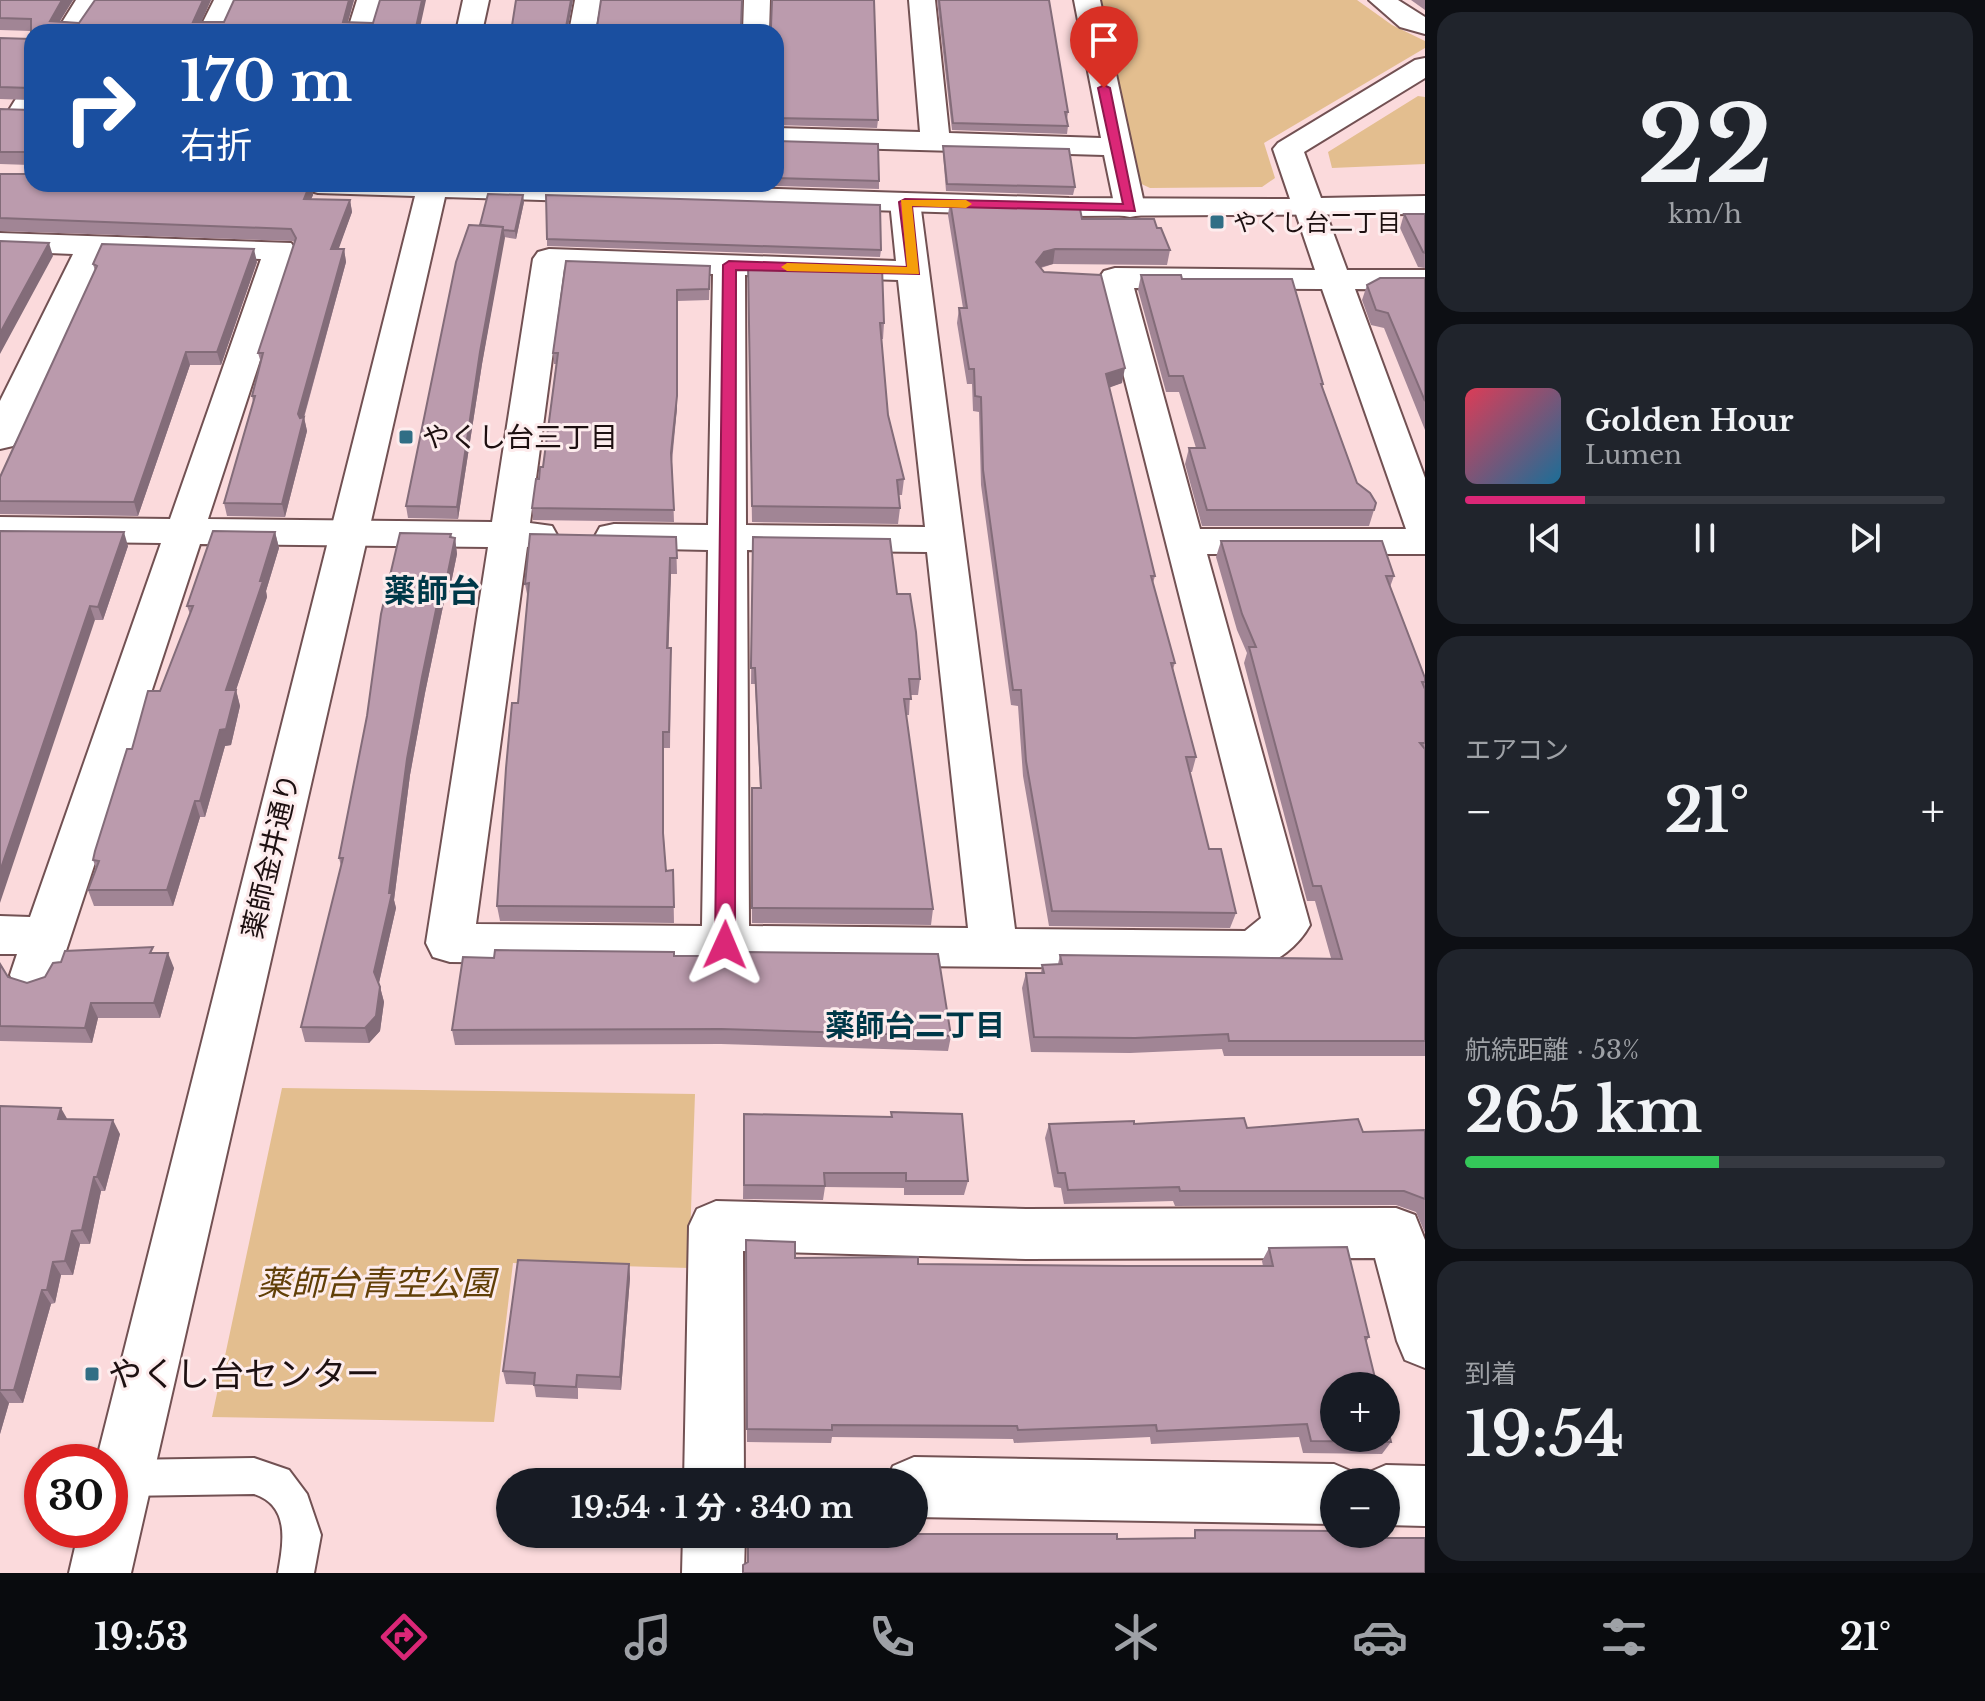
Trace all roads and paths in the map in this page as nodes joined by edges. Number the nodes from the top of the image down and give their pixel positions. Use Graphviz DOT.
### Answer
graph roads {
  1 [pos="89,0"];
  2 [pos="227,0"];
  3 [pos="370,0"];
  4 [pos="476,0"];
  5 [pos="588,0"];
  6 [pos="757,0"];
  7 [pos="922,0"];
  8 [pos="1087,0"];
  9 [pos="1382,0"];
  10 [pos="74,24"];
  11 [pos="215,24"];
  12 [pos="362,24"];
  13 [pos="471,24"];
  14 [pos="584,24"];
  15 [pos="756,24"];
  16 [pos="1425,26"];
  17 [pos="1424,67"];
  18 [pos="784,137"];
  19 [pos="935,143"];
  20 [pos="1115,147"];
  21 [pos="431,192"];
  22 [pos="609,192"];
  23 [pos="905,202"];
  24 [pos="1425,205"];
  25 [pos="1130,208"];
  26 [pos="1309,208"];
  27 [pos="0,242"];
  28 [pos="93,244"];
  29 [pos="729,265"];
  30 [pos="914,271"];
  31 [pos="1334,279"];
  32 [pos="1425,280"];
  33 [pos="0,438"];
  34 [pos="0,529"];
  35 [pos="1425,529"];
  36 [pos="185,531"];
  37 [pos="348,533"];
  38 [pos="510,535"];
  39 [pos="729,538"];
  40 [pos="946,540"];
  41 [pos="1186,541"];
  42 [pos="1425,542"];
  43 [pos="0,935"];
  44 [pos="725,945"];
  45 [pos="994,948"];
  46 [pos="1425,1341"];
  47 [pos="128,1453"];
  48 [pos="714,1468"];
  49 [pos="928,1487"];
  50 [pos="1320,1494"];
  51 [pos="1400,1495"];
  52 [pos="1425,1496"];
  53 [pos="128,1508"];
  54 [pos="106,1548"];
  55 [pos="714,1548"];
  56 [pos="100,1573"];
  57 [pos="296,1573"];
  58 [pos="713,1573"];
  1 -- 10 [label="street"];
  2 -- 11 [label="street"];
  3 -- 12 [label="street"];
  4 -- 13 [label="street"];
  5 -- 14 [label="street"];
  6 -- 15 [label="street"];
  7 -- 19 [label="street"];
  8 -- 20 [label="street"];
  9 -- 16 [label="street"];
  17 -- 26 [label="street"];
  18 -- 19 [label="street"];
  19 -- 20 [label="street"];
  20 -- 25 [label="street"];
  21 -- 37 [label="street, 薬師金井通り"];
  22 -- 23 [label="street"];
  23 -- 25 [label="street"];
  23 -- 30 [label="street"];
  24 -- 26 [label="street"];
  25 -- 26 [label="street"];
  26 -- 31 [label="street"];
  27 -- 28 [label="street"];
  28 -- 33 [label="street"];
  28 -- 36 [label="street"];
  29 -- 30 [label="street"];
  29 -- 38 [label="street"];
  29 -- 39 [label="street"];
  30 -- 40 [label="street"];
  31 -- 32 [label="street"];
  31 -- 35 [label="street"];
  31 -- 41 [label="street"];
  34 -- 36 [label="street"];
  36 -- 37 [label="street"];
  36 -- 43 [label="street"];
  37 -- 38 [label="street"];
  37 -- 47 [label="street, 薬師金井通り"];
  38 -- 39 [label="street"];
  38 -- 44 [label="street"];
  39 -- 40 [label="street"];
  39 -- 44 [label="street"];
  40 -- 45 [label="street"];
  41 -- 42 [label="street"];
  41 -- 45 [label="street"];
  44 -- 45 [label="street"];
  46 -- 48 [label="street"];
  49 -- 50 [label="street"];
  51 -- 52 [label="street"];
  53 -- 57 [label="lane"];
  54 -- 56 [label="street, 薬師金井通り"];
  55 -- 58 [label="street"];
}
